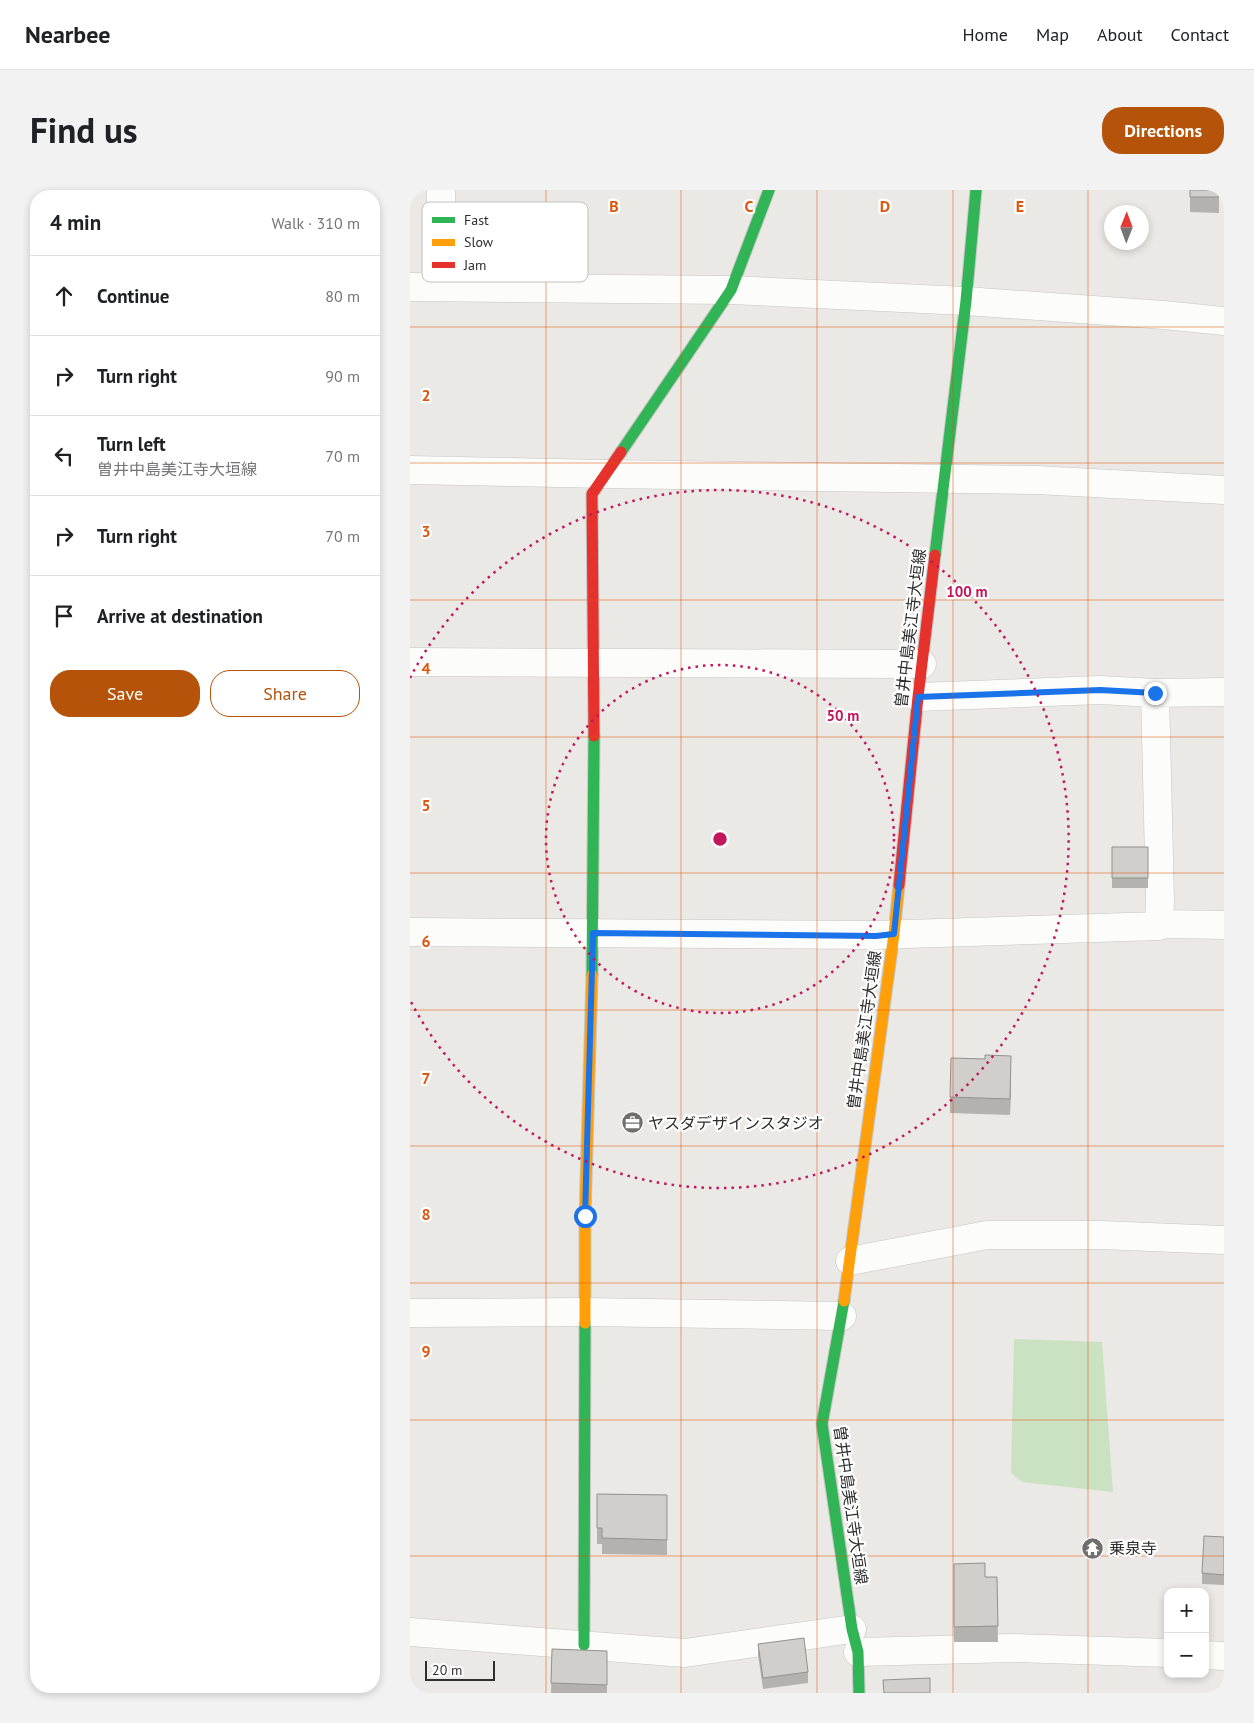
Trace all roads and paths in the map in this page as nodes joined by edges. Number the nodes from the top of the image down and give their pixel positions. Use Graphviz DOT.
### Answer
graph roads {
  1 [pos="769,190"];
  2 [pos="976,190"];
  3 [pos="441,282"];
  4 [pos="410,287"];
  5 [pos="441,287"];
  6 [pos="731,290"];
  7 [pos="966,302"];
  8 [pos="1224,322"];
  9 [pos="410,470"];
  10 [pos="606,474"];
  11 [pos="944,480"];
  12 [pos="1224,490"];
  13 [pos="410,662"];
  14 [pos="594,662"];
  15 [pos="922,664"];
  16 [pos="1224,692"];
  17 [pos="1155,693"];
  18 [pos="918,697"];
  19 [pos="1224,925"];
  20 [pos="1159,926"];
  21 [pos="410,932"];
  22 [pos="593,933"];
  23 [pos="894,934"];
  24 [pos="1224,1240"];
  25 [pos="850,1260"];
  26 [pos="586,1312"];
  27 [pos="410,1313"];
  28 [pos="842,1316"];
  29 [pos="410,1632"];
  30 [pos="855,1640"];
  31 [pos="584,1644"];
  32 [pos="1164,1653"];
  33 [pos="1209,1655"];
  34 [pos="1224,1656"];
  35 [pos="859,1693"];
  1 -- 6 [label="street"];
  2 -- 7 [label="street, 曽井中島美江寺大垣線"];
  3 -- 5 [label="street"];
  4 -- 5 [label="street"];
  5 -- 6 [label="street"];
  6 -- 7 [label="street"];
  6 -- 10 [label="street"];
  7 -- 8 [label="street"];
  7 -- 11 [label="street, 曽井中島美江寺大垣線"];
  9 -- 10 [label="street"];
  10 -- 11 [label="street"];
  10 -- 14 [label="street"];
  11 -- 12 [label="street"];
  11 -- 15 [label="street, 曽井中島美江寺大垣線"];
  13 -- 14 [label="street"];
  14 -- 15 [label="street"];
  14 -- 22 [label="street"];
  15 -- 18 [label="street, 曽井中島美江寺大垣線"];
  16 -- 17 [label="street"];
  17 -- 18 [label="street"];
  17 -- 20 [label="street"];
  18 -- 23 [label="street, 曽井中島美江寺大垣線"];
  19 -- 20 [label="street"];
  20 -- 23 [label="street"];
  21 -- 22 [label="street"];
  22 -- 23 [label="street"];
  22 -- 26 [label="street"];
  23 -- 25 [label="street, 曽井中島美江寺大垣線"];
  24 -- 25 [label="street"];
  25 -- 28 [label="street, 曽井中島美江寺大垣線"];
  26 -- 27 [label="street"];
  26 -- 28 [label="street"];
  26 -- 31 [label="street"];
  28 -- 30 [label="street, 曽井中島美江寺大垣線"];
  29 -- 31 [label="street"];
  30 -- 31 [label="street"];
  30 -- 32 [label="street"];
  30 -- 35 [label="street, 曽井中島美江寺大垣線"];
  33 -- 34 [label="street"];
}
